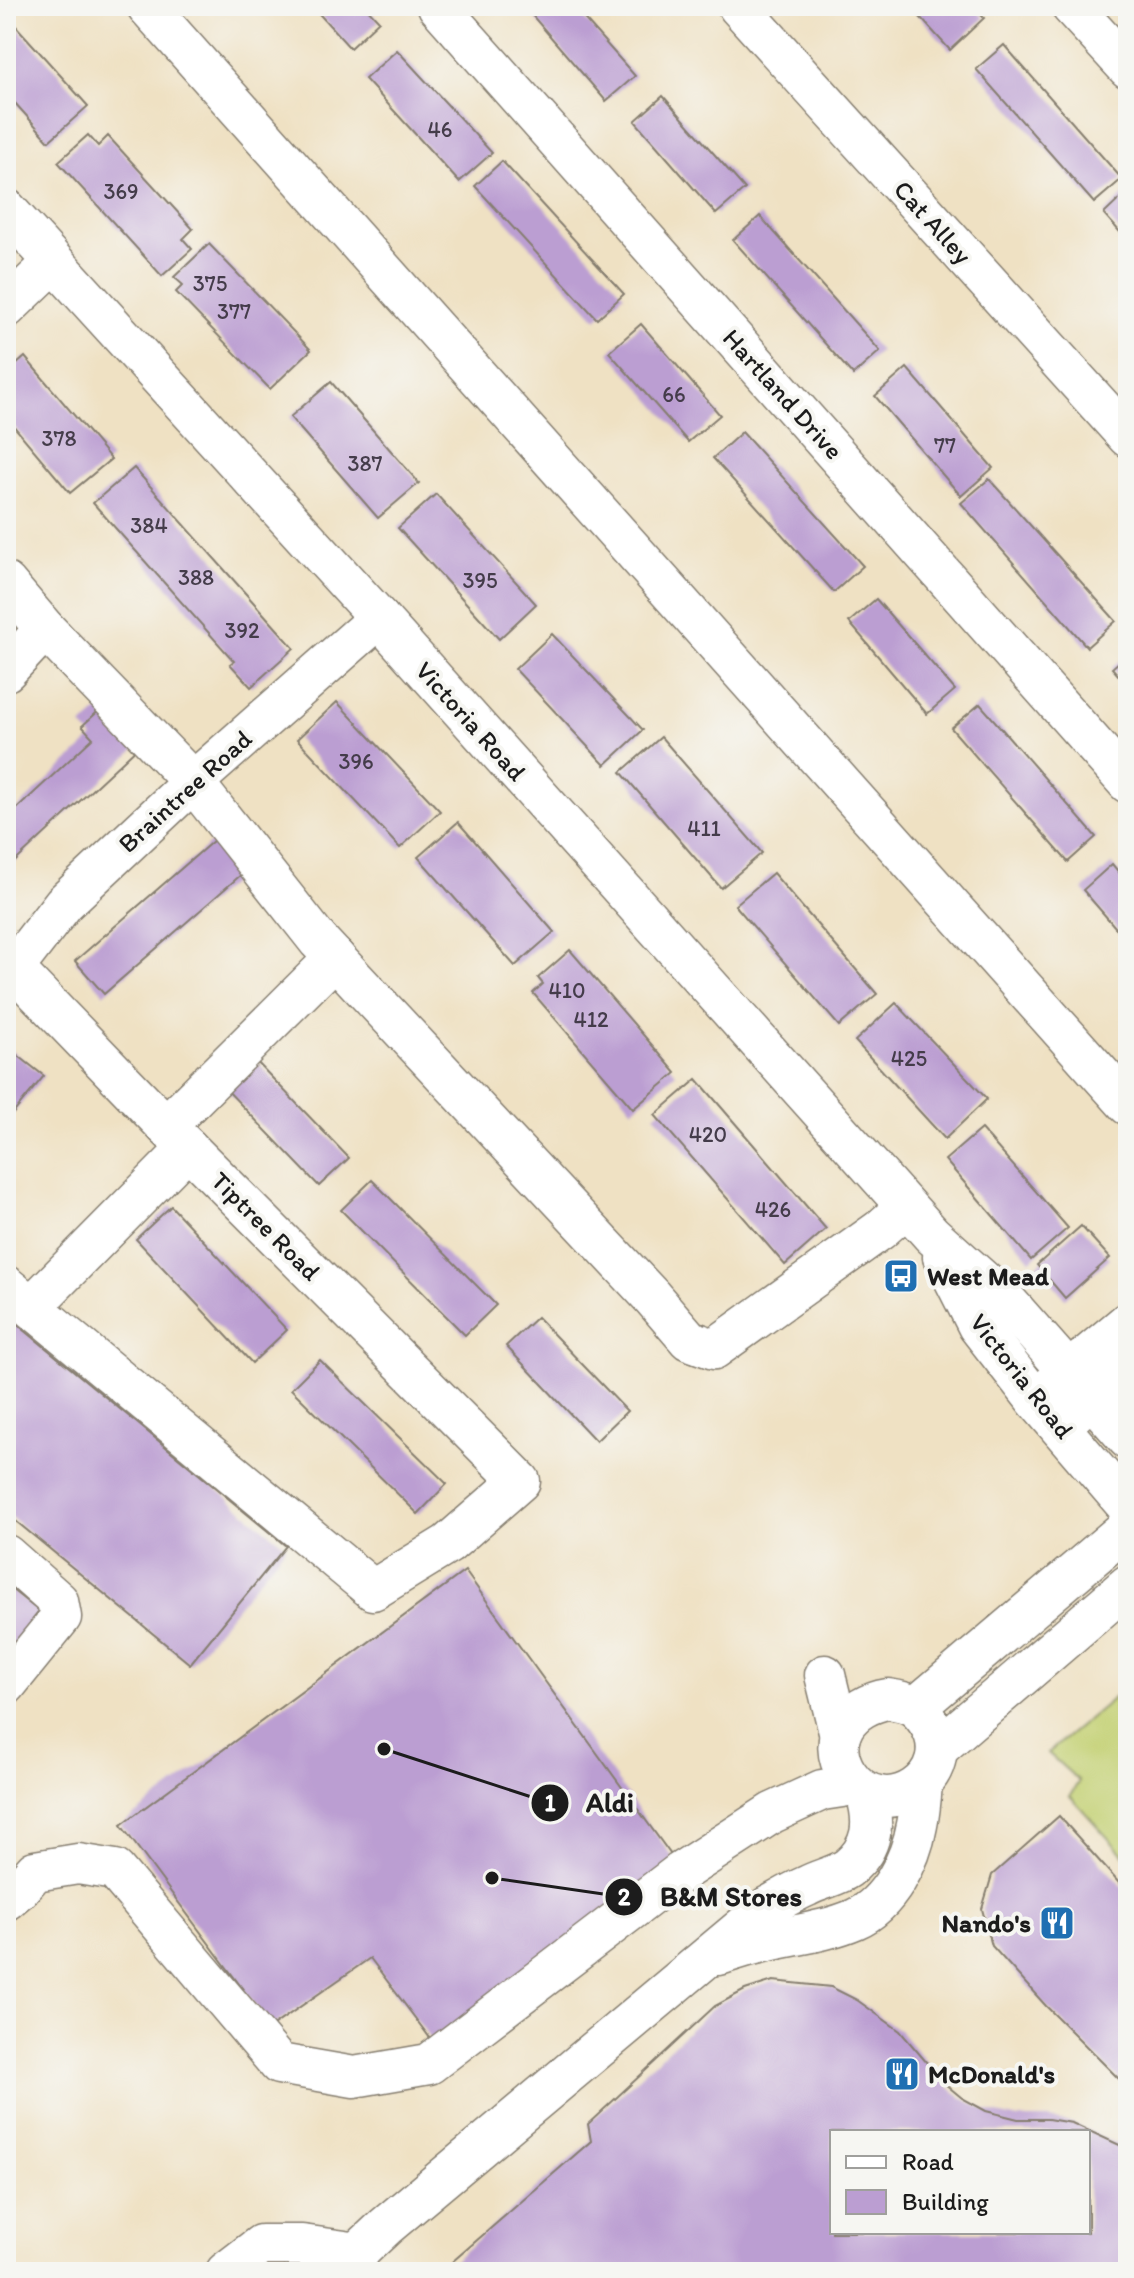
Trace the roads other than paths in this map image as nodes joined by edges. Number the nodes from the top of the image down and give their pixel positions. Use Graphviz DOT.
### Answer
graph roads {
  1 [pos="147,6"];
  2 [pos="438,6"];
  3 [pos="738,6"];
  4 [pos="1071,6"];
  5 [pos="1128,68"];
  6 [pos="6,209"];
  7 [pos="53,263"];
  8 [pos="6,308"];
  9 [pos="1128,437"];
  10 [pos="6,583"];
  11 [pos="379,618"];
  12 [pos="45,629"];
  13 [pos="6,671"];
  14 [pos="193,782"];
  15 [pos="1128,783"];
  16 [pos="335,958"];
  17 [pos="10,974"];
  18 [pos="1128,1105"];
  19 [pos="177,1137"];
  20 [pos="919,1221"];
  21 [pos="19,1296"];
  22 [pos="1128,1322"];
  23 [pos="1128,1365"];
  24 [pos="1079,1385"];
  25 [pos="1048,1413"];
  26 [pos="1128,1439"];
  27 [pos="1128,1507"];
  28 [pos="1128,1527"];
  29 [pos="6,1555"];
  30 [pos="1128,1585"];
  31 [pos="6,1685"];
  32 [pos="917,1706"];
  33 [pos="930,1766"];
  34 [pos="850,1767"];
  35 [pos="6,1900"];
  36 [pos="703,1960"];
  37 [pos="350,2267"];
  38 [pos="226,2272"];
  39 [pos="265,2272"];
  1 -- 18 [label="street"];
  2 -- 15 [label="street, Hartland Drive"];
  3 -- 9 [label="street, Cat Alley"];
  4 -- 5 [label="street"];
  6 -- 7 [label="street, Victoria Road"];
  7 -- 8 [label="street"];
  7 -- 11 [label="street, Victoria Road"];
  10 -- 12 [label="street"];
  11 -- 14 [label="street, Braintree Road"];
  11 -- 20 [label="street, Victoria Road"];
  12 -- 13 [label="street"];
  12 -- 14 [label="street"];
  14 -- 16 [label="street"];
  14 -- 17 [label="street, Braintree Road"];
  16 -- 19 [label="street"];
  16 -- 20 [label="street"];
  17 -- 19 [label="street, Tiptree Road"];
  19 -- 21 [label="street"];
  19 -- 21 [label="street, Tiptree Road"];
  20 -- 24 [label="street, Victoria Road"];
  20 -- 25 [label="street, Victoria Road"];
  22 -- 24 [label="street"];
  23 -- 24 [label="street"];
  24 -- 25 [label="street"];
  24 -- 26 [label="street, Victoria Road"];
  25 -- 27 [label="street, Victoria Road"];
  28 -- 32 [label="street"];
  29 -- 31 [label="street"];
  30 -- 33 [label="street"];
  32 -- 33 [label="street"];
  32 -- 34 [label="street"];
  33 -- 34 [label="street"];
  33 -- 36 [label="street"];
  34 -- 35 [label="street"];
  34 -- 36 [label="street"];
  36 -- 37 [label="street"];
  37 -- 38 [label="street"];
  37 -- 39 [label="street"];
}
